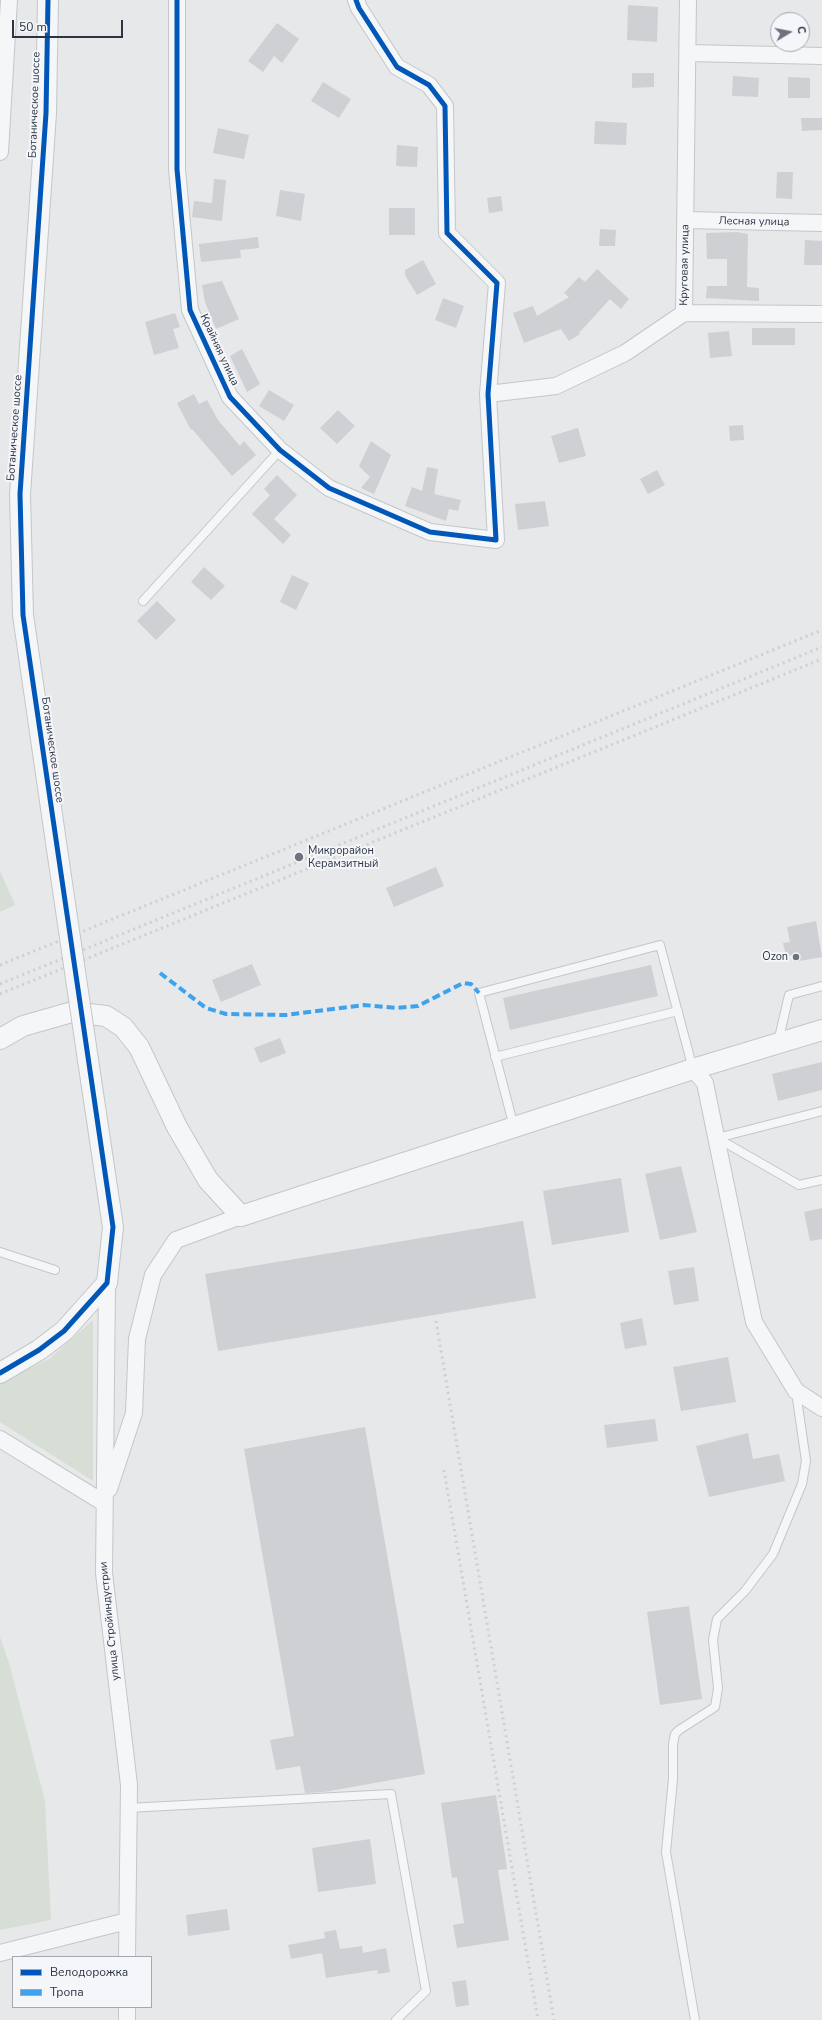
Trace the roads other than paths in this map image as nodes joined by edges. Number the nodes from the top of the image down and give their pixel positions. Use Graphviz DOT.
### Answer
graph roads {
  1 [pos="9,0"];
  2 [pos="48,0"];
  3 [pos="177,0"];
  4 [pos="356,0"];
  5 [pos="688,0"];
  6 [pos="689,53"];
  7 [pos="822,56"];
  8 [pos="0,152"];
  9 [pos="685,220"];
  10 [pos="822,223"];
  11 [pos="684,313"];
  12 [pos="822,314"];
  13 [pos="488,394"];
  14 [pos="280,450"];
  15 [pos="143,601"];
  16 [pos="822,986"];
  17 [pos="678,1011"];
  18 [pos="822,1030"];
  19 [pos="0,1039"];
  20 [pos="778,1044"];
  21 [pos="496,1057"];
  22 [pos="693,1069"];
  23 [pos="822,1111"];
  24 [pos="514,1128"];
  25 [pos="717,1138"];
  26 [pos="822,1180"];
  27 [pos="241,1216"];
  28 [pos="0,1252"];
  29 [pos="55,1270"];
  30 [pos="107,1283"];
  31 [pos="0,1373"];
  32 [pos="796,1391"];
  33 [pos="822,1407"];
  34 [pos="0,1439"];
  35 [pos="104,1503"];
  36 [pos="128,1808"];
  37 [pos="127,1921"];
  38 [pos="0,1953"];
  39 [pos="127,1956"];
  40 [pos="127,2008"];
  41 [pos="127,2020"];
  42 [pos="396,2020"];
  43 [pos="695,2020"];
  1 -- 8 [label="street"];
  2 -- 30 [label="street, Ботаническое шоссе, bridge"];
  3 -- 14 [label="street, Крайняя улица"];
  4 -- 13 [label="street"];
  5 -- 6 [label="street, Круговая улица"];
  6 -- 7 [label="street"];
  6 -- 9 [label="street, Круговая улица"];
  9 -- 10 [label="street, Лесная улица"];
  9 -- 11 [label="street, Круговая улица"];
  11 -- 12 [label="street"];
  11 -- 13 [label="street, Круговая улица"];
  13 -- 14 [label="street, Крайняя улица"];
  14 -- 15 [label="lane"];
  16 -- 20 [label="lane"];
  17 -- 21 [label="lane"];
  17 -- 21 [label="lane"];
  17 -- 22 [label="lane"];
  18 -- 20 [label="street"];
  19 -- 27 [label="street"];
  20 -- 22 [label="street"];
  21 -- 24 [label="lane"];
  22 -- 24 [label="street"];
  22 -- 25 [label="street"];
  23 -- 25 [label="lane"];
  24 -- 27 [label="street"];
  25 -- 26 [label="lane"];
  25 -- 32 [label="street"];
  27 -- 35 [label="street"];
  28 -- 29 [label="lane"];
  30 -- 31 [label="street"];
  30 -- 35 [label="street, улица Стройиндустрии"];
  32 -- 33 [label="street"];
  32 -- 43 [label="lane"];
  34 -- 35 [label="street"];
  35 -- 36 [label="street, улица Стройиндустрии"];
  36 -- 37 [label="street, улица Стройиндустрии"];
  36 -- 42 [label="lane"];
  37 -- 38 [label="street"];
  37 -- 39 [label="street, улица Стройиндустрии"];
  40 -- 41 [label="street"];
}
